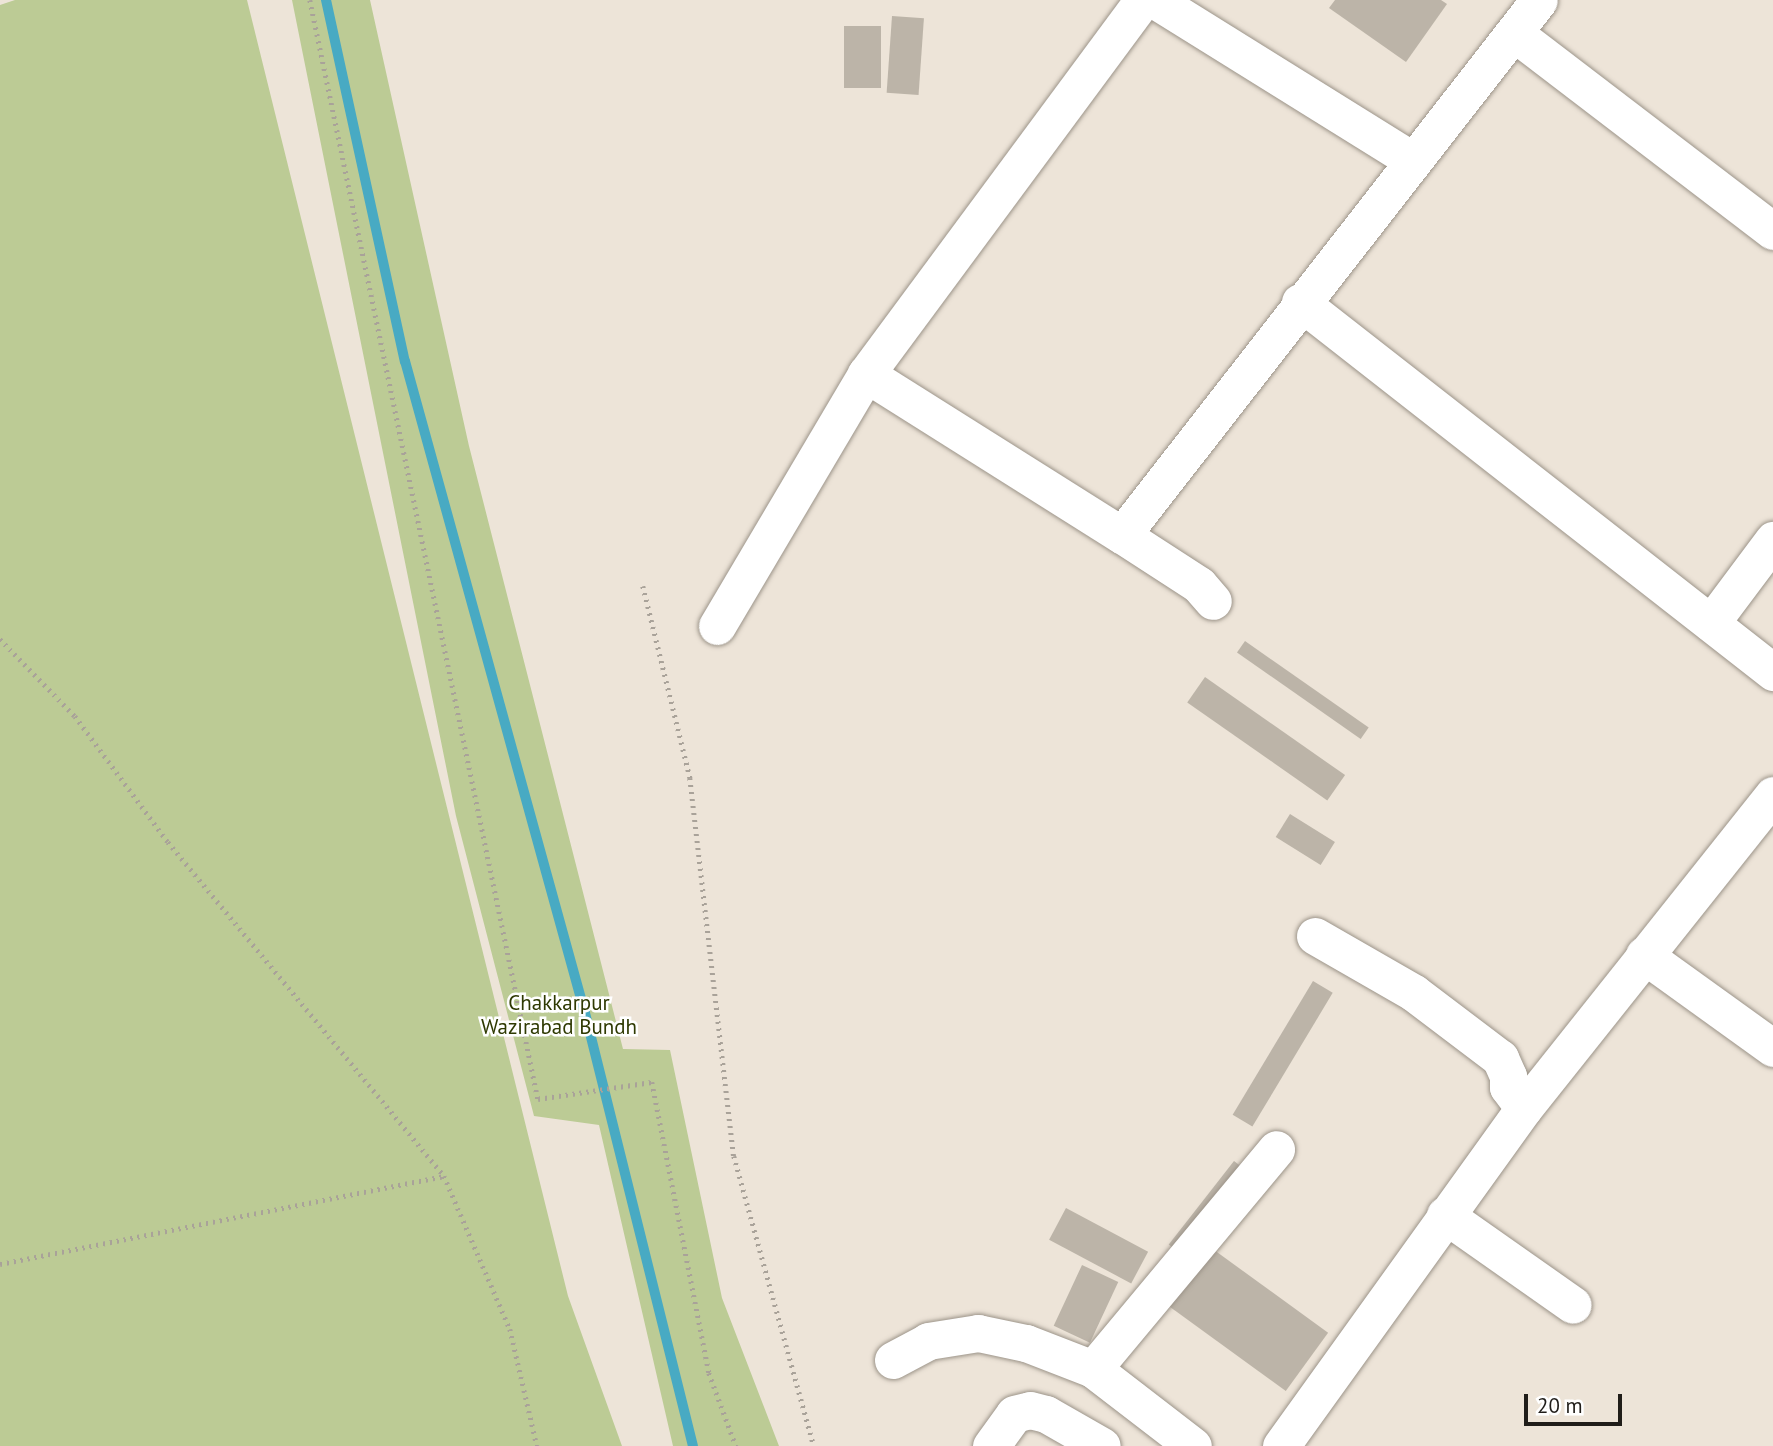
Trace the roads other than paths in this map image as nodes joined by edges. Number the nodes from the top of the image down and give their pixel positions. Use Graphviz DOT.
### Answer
graph roads {
  1 [pos="1143,0"];
  2 [pos="1155,0"];
  3 [pos="1539,0"];
  4 [pos="1514,33"];
  5 [pos="1412,160"];
  6 [pos="1773,231"];
  7 [pos="1300,302"];
  8 [pos="866,374"];
  9 [pos="1122,535"];
  10 [pos="1773,540"];
  11 [pos="1213,601"];
  12 [pos="1711,623"];
  13 [pos="717,626"];
  14 [pos="1773,672"];
  15 [pos="1773,795"];
  16 [pos="1315,936"];
  17 [pos="1644,956"];
  18 [pos="1773,1048"];
  19 [pos="1524,1108"];
  20 [pos="1276,1149"];
  21 [pos="1445,1215"];
  22 [pos="1573,1305"];
  23 [pos="893,1360"];
  24 [pos="1093,1369"];
  25 [pos="991,1446"];
  26 [pos="1102,1446"];
  27 [pos="1193,1446"];
  28 [pos="1281,1446"];
  1 -- 8 [label="street"];
  2 -- 5 [label="street"];
  3 -- 4 [label="street"];
  4 -- 5 [label="street"];
  4 -- 6 [label="street"];
  5 -- 7 [label="street"];
  7 -- 9 [label="street"];
  7 -- 12 [label="street"];
  8 -- 9 [label="street"];
  8 -- 13 [label="street"];
  9 -- 11 [label="street"];
  10 -- 12 [label="street"];
  12 -- 14 [label="street"];
  15 -- 17 [label="street"];
  16 -- 19 [label="street"];
  17 -- 18 [label="street"];
  17 -- 19 [label="street"];
  19 -- 21 [label="street"];
  20 -- 24 [label="street"];
  21 -- 22 [label="street"];
  21 -- 28 [label="street"];
  23 -- 24 [label="street"];
  24 -- 27 [label="street"];
  25 -- 26 [label="street"];
}
